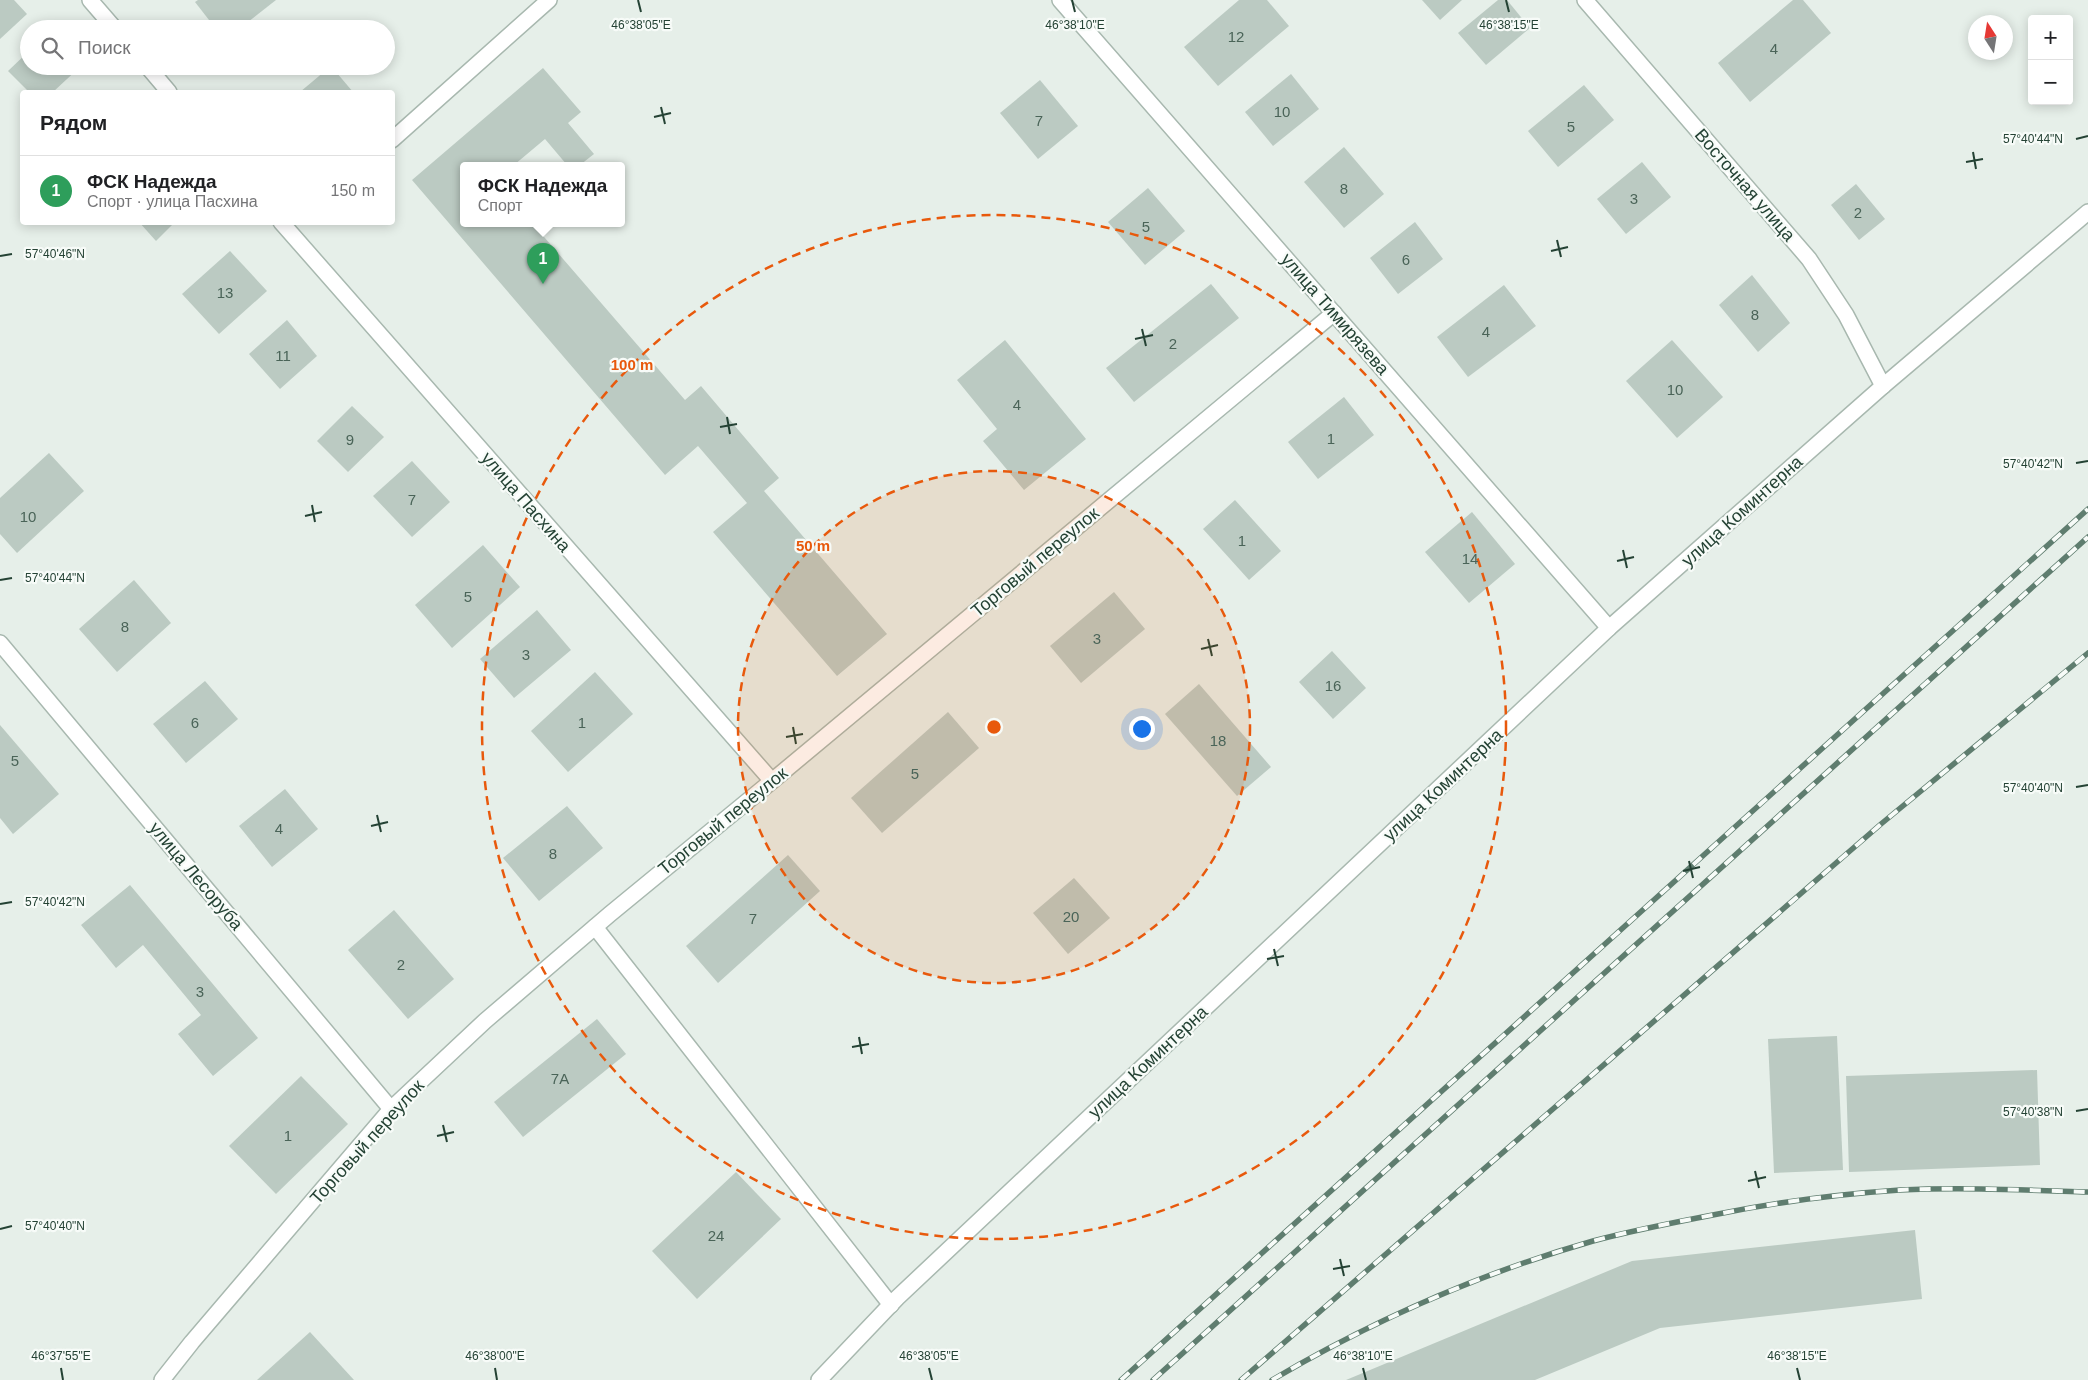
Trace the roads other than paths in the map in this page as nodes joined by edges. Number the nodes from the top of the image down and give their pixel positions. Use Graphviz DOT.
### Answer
graph roads {
  1 [pos="90,0"];
  2 [pos="550,0"];
  3 [pos="1060,0"];
  4 [pos="1585,0"];
  5 [pos="107,20"];
  6 [pos="155,75"];
  7 [pos="167,90"];
  8 [pos="395,137"];
  9 [pos="2088,212"];
  10 [pos="290,226"];
  11 [pos="1334,313"];
  12 [pos="1883,386"];
  13 [pos="1609,628"];
  14 [pos="0,643"];
  15 [pos="772,781"];
  16 [pos="595,927"];
  17 [pos="391,1109"];
  18 [pos="891,1305"];
  19 [pos="162,1380"];
  20 [pos="819,1380"];
  1 -- 5 [label="street"];
  2 -- 8 [label="street"];
  3 -- 11 [label="street, улица Тимирязева"];
  4 -- 12 [label="street, Восточная улица"];
  6 -- 7 [label="street"];
  9 -- 12 [label="street, улица Коминтерна"];
  10 -- 15 [label="street, улица Пасхина"];
  11 -- 13 [label="street, улица Тимирязева"];
  11 -- 15 [label="street, Торговый переулок"];
  12 -- 13 [label="street, улица Коминтерна"];
  13 -- 18 [label="street, улица Коминтерна"];
  14 -- 17 [label="street, улица Лесоруба"];
  15 -- 16 [label="street, Торговый переулок"];
  16 -- 17 [label="street, Торговый переулок"];
  16 -- 18 [label="street"];
  17 -- 19 [label="street, Торговый переулок"];
  18 -- 20 [label="street, улица Коминтерна"];
}
